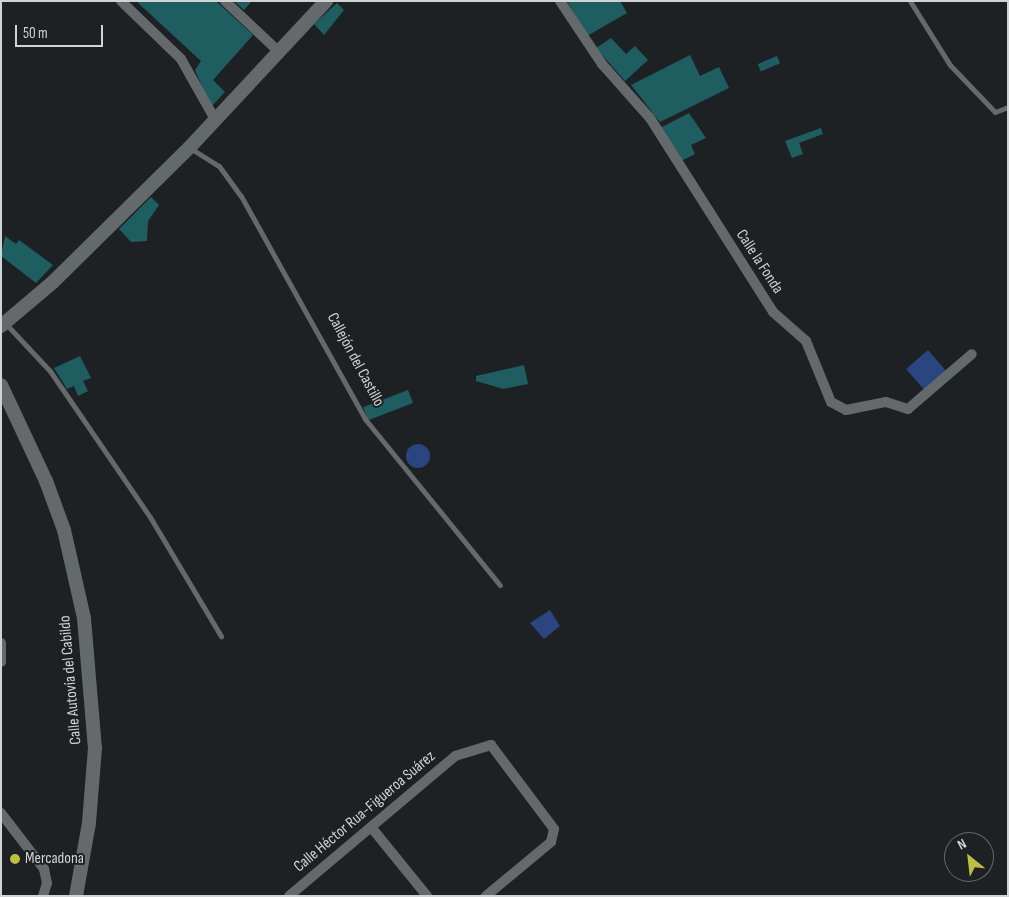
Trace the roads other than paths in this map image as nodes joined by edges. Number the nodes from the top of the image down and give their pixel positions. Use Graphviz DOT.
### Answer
graph roads {
  1 [pos="121,1"];
  2 [pos="225,1"];
  3 [pos="326,1"];
  4 [pos="560,1"];
  5 [pos="910,1"];
  6 [pos="277,50"];
  7 [pos="1008,107"];
  8 [pos="216,121"];
  9 [pos="189,148"];
  10 [pos="3,325"];
  11 [pos="972,354"];
  12 [pos="1,385"];
  13 [pos="500,585"];
  14 [pos="220,636"];
  15 [pos="3,645"];
  16 [pos="1,662"];
  17 [pos="1,813"];
  18 [pos="371,827"];
  19 [pos="43,896"];
  20 [pos="76,896"];
  21 [pos="289,896"];
  22 [pos="427,896"];
  23 [pos="486,896"];
  1 -- 8 [label="street"];
  2 -- 6 [label="street"];
  3 -- 6 [label="main road"];
  4 -- 11 [label="street, Calle la Fonda"];
  5 -- 7 [label="lane"];
  6 -- 8 [label="main road"];
  8 -- 9 [label="main road"];
  9 -- 10 [label="main road"];
  9 -- 13 [label="lane, Callejón del Castillo"];
  10 -- 14 [label="lane"];
  12 -- 20 [label="main road, Calle Autovía del Cabildo"];
  15 -- 16 [label="street"];
  17 -- 19 [label="street"];
  18 -- 21 [label="street, Calle Héctor Rua-Figueroa Suárez"];
  18 -- 22 [label="street"];
  18 -- 23 [label="street, Calle Héctor Rua-Figueroa Suárez"];
}
